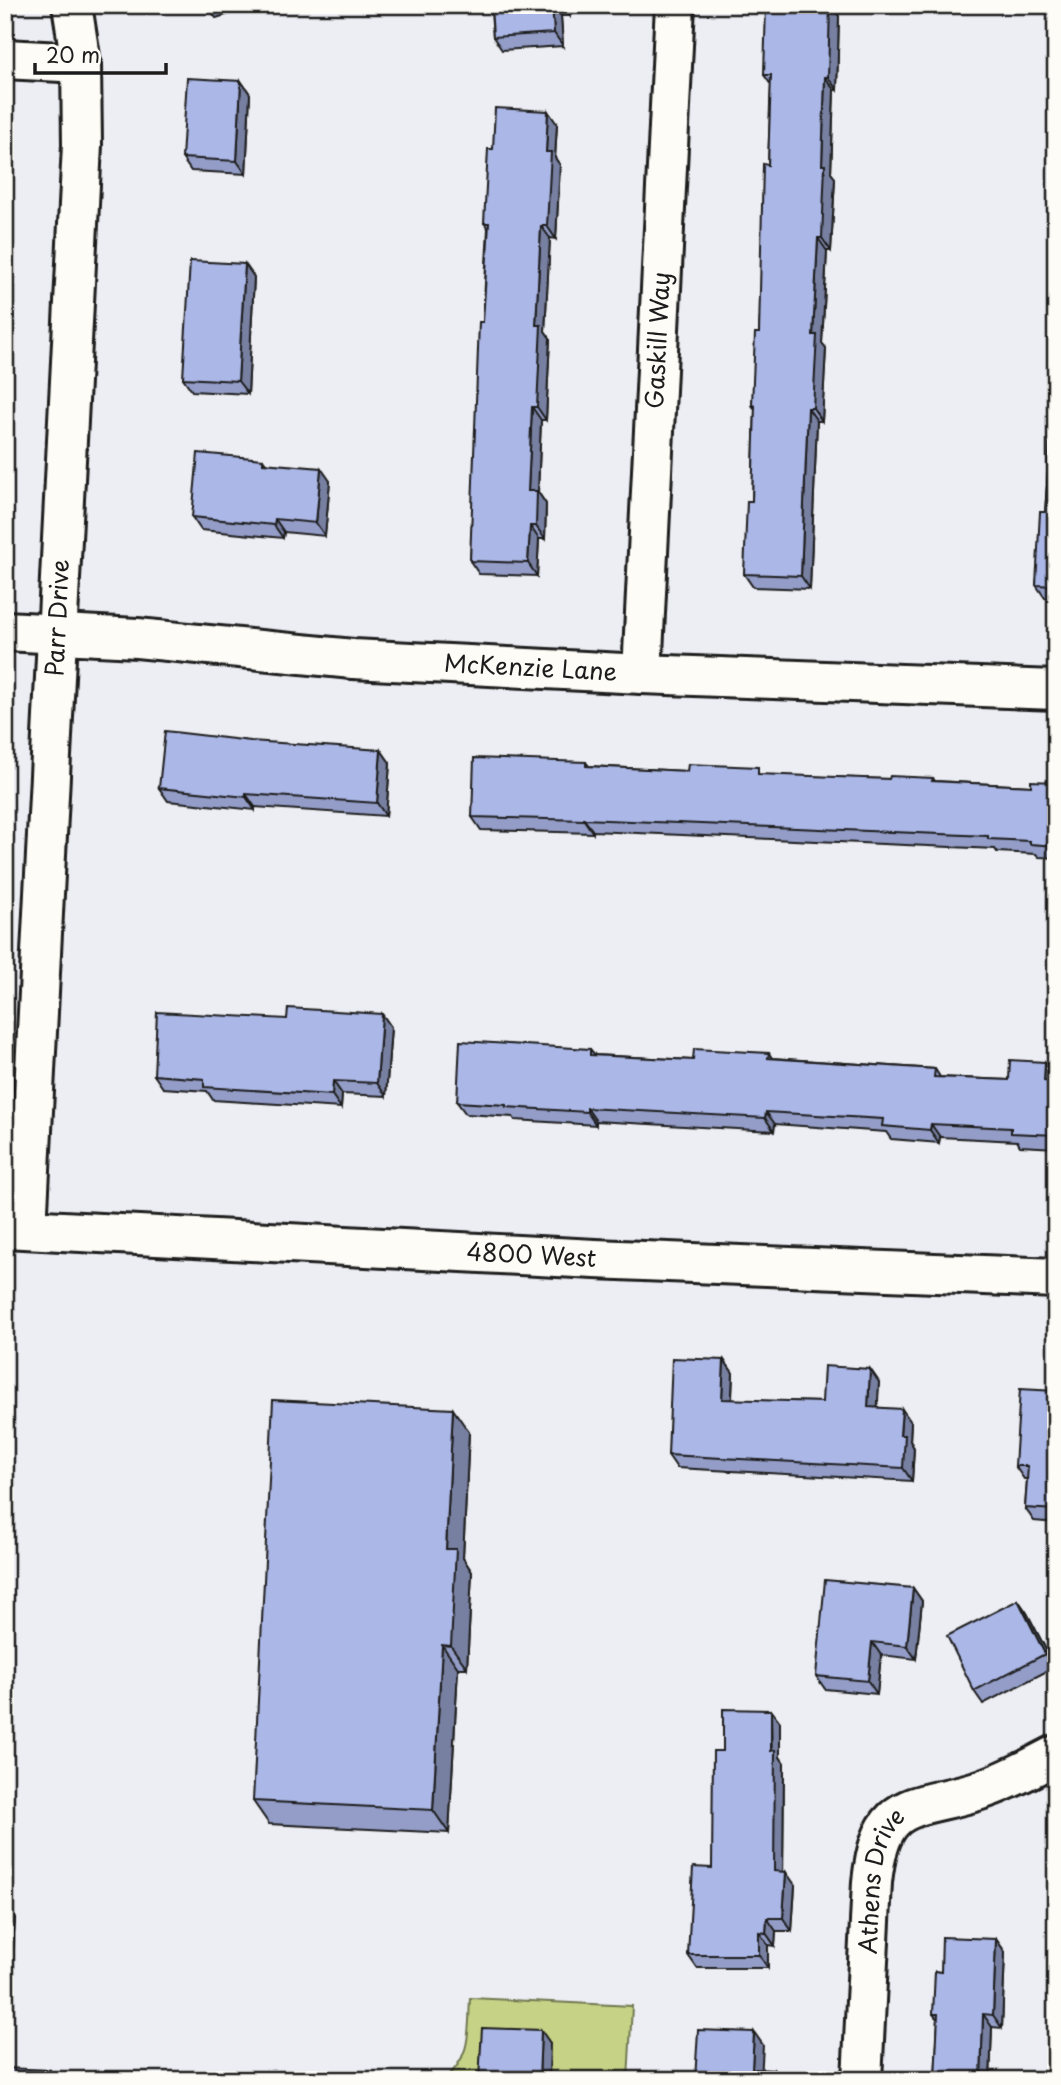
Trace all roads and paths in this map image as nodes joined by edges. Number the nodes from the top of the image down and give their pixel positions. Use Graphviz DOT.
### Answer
graph roads {
  1 [pos="72,5"];
  2 [pos="675,5"];
  3 [pos="5,60"];
  4 [pos="81,63"];
  5 [pos="5,631"];
  6 [pos="57,634"];
  7 [pos="642,674"];
  8 [pos="1056,690"];
  9 [pos="16,1229"];
  10 [pos="1056,1278"];
  11 [pos="1056,1755"];
  12 [pos="862,2080"];
  1 -- 4 [label="street, Parr Drive"];
  2 -- 7 [label="street, Gaskill Way"];
  3 -- 4 [label="street"];
  4 -- 6 [label="street, Parr Drive"];
  5 -- 6 [label="street, McKenzie Lane"];
  6 -- 7 [label="street, McKenzie Lane"];
  6 -- 9 [label="street, Parr Drive"];
  7 -- 8 [label="street, McKenzie Lane"];
  9 -- 10 [label="street, 4800 West"];
  11 -- 12 [label="street, Athens Drive"];
}
